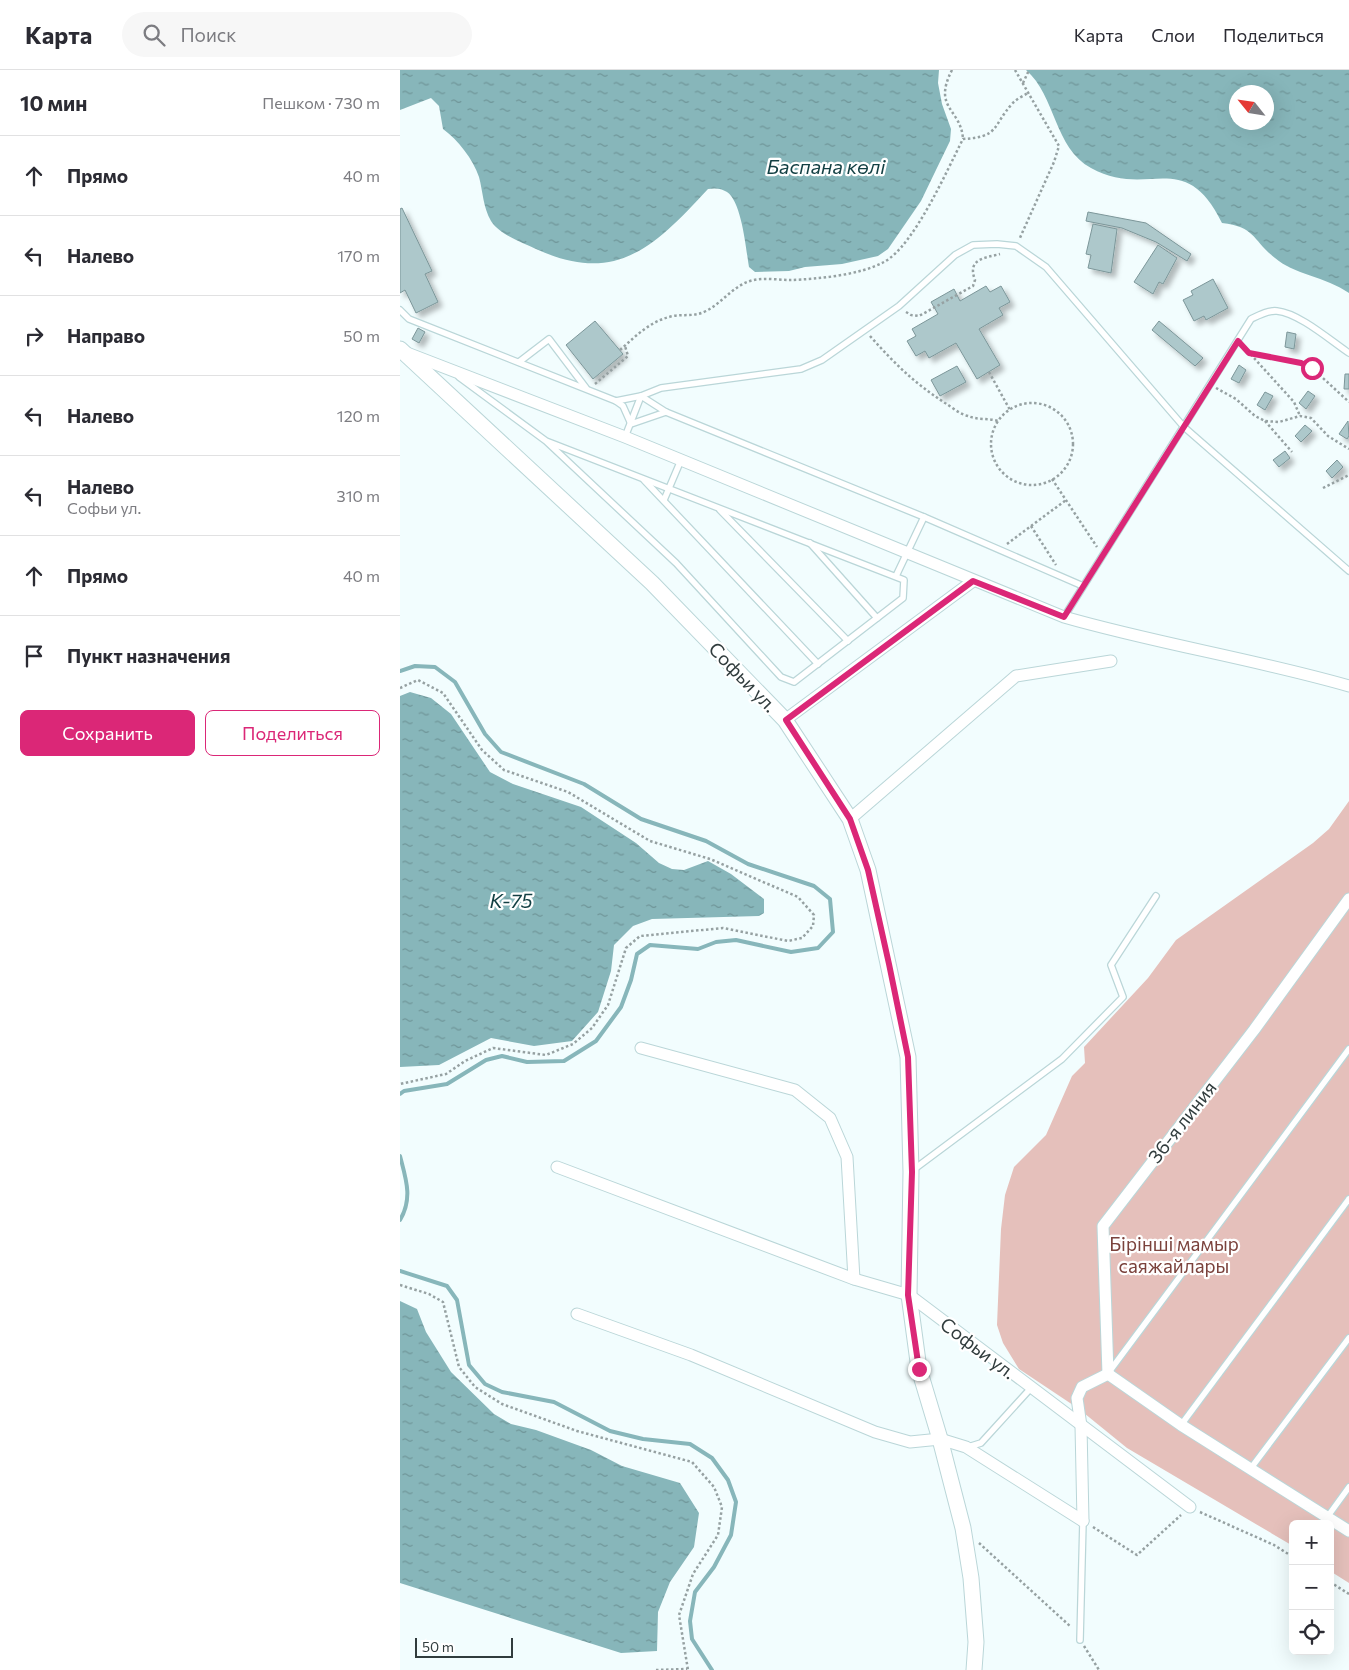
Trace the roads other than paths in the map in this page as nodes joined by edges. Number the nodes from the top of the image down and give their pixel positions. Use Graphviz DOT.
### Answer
graph roads {
  1 [pos="400,310"];
  2 [pos="401,349"];
  3 [pos="1349,353"];
  4 [pos="519,362"];
  5 [pos="448,370"];
  6 [pos="588,390"];
  7 [pos="641,396"];
  8 [pos="616,401"];
  9 [pos="666,412"];
  10 [pos="631,424"];
  11 [pos="1184,427"];
  12 [pos="625,437"];
  13 [pos="546,441"];
  14 [pos="681,460"];
  15 [pos="643,478"];
  16 [pos="669,488"];
  17 [pos="664,500"];
  18 [pos="718,507"];
  19 [pos="924,517"];
  20 [pos="809,542"];
  21 [pos="906,554"];
  22 [pos="1349,571"];
  23 [pos="896,576"];
  24 [pos="973,581"];
  25 [pos="1083,586"];
  26 [pos="1064,617"];
  27 [pos="877,618"];
  28 [pos="848,641"];
  29 [pos="1111,661"];
  30 [pos="818,664"];
  31 [pos="1349,686"];
  32 [pos="786,720"];
  33 [pos="850,819"];
  34 [pos="1156,896"];
  35 [pos="1349,899"];
  36 [pos="641,1048"];
  37 [pos="1349,1049"];
  38 [pos="557,1167"];
  39 [pos="912,1172"];
  40 [pos="1349,1199"];
  41 [pos="854,1279"];
  42 [pos="908,1295"];
  43 [pos="577,1314"];
  44 [pos="1349,1338"];
  45 [pos="1108,1374"];
  46 [pos="1031,1388"];
  47 [pos="1181,1424"];
  48 [pos="1081,1426"];
  49 [pos="940,1439"];
  50 [pos="966,1447"];
  51 [pos="1252,1468"];
  52 [pos="1349,1487"];
  53 [pos="1190,1507"];
  54 [pos="1328,1516"];
  55 [pos="1082,1521"];
  56 [pos="1349,1531"];
  57 [pos="1080,1640"];
  58 [pos="974,1670"];
  1 -- 4 [label="lane"];
  2 -- 5 [label="street"];
  2 -- 32 [label="street, Софьи ул."];
  3 -- 11 [label="lane"];
  4 -- 6 [label="lane"];
  4 -- 6 [label="lane"];
  5 -- 12 [label="street"];
  5 -- 13 [label="lane"];
  6 -- 8 [label="lane"];
  7 -- 8 [label="lane"];
  7 -- 9 [label="lane"];
  7 -- 10 [label="lane"];
  7 -- 11 [label="lane"];
  8 -- 10 [label="lane"];
  9 -- 10 [label="lane"];
  9 -- 19 [label="lane"];
  10 -- 12 [label="lane"];
  11 -- 22 [label="lane"];
  11 -- 25 [label="lane"];
  12 -- 14 [label="street"];
  13 -- 15 [label="lane"];
  13 -- 30 [label="lane"];
  14 -- 16 [label="lane"];
  14 -- 21 [label="street"];
  15 -- 16 [label="lane"];
  15 -- 17 [label="lane"];
  16 -- 17 [label="lane"];
  16 -- 18 [label="lane"];
  17 -- 30 [label="lane"];
  18 -- 20 [label="lane"];
  18 -- 28 [label="lane"];
  19 -- 21 [label="lane"];
  19 -- 25 [label="lane"];
  20 -- 23 [label="lane"];
  20 -- 27 [label="lane"];
  21 -- 23 [label="lane"];
  21 -- 24 [label="street"];
  23 -- 27 [label="lane"];
  24 -- 26 [label="street"];
  24 -- 32 [label="street"];
  25 -- 26 [label="lane"];
  26 -- 31 [label="street"];
  27 -- 28 [label="lane"];
  28 -- 30 [label="lane"];
  29 -- 33 [label="street"];
  32 -- 33 [label="street, Софьи ул."];
  33 -- 39 [label="street, Софьи ул."];
  34 -- 39 [label="lane"];
  35 -- 45 [label="street, 36-я линия"];
  36 -- 41 [label="street"];
  37 -- 45 [label="lane"];
  38 -- 41 [label="street"];
  39 -- 42 [label="street, Софьи ул."];
  40 -- 47 [label="lane"];
  41 -- 42 [label="street"];
  42 -- 46 [label="street, Софьи ул."];
  42 -- 49 [label="street"];
  43 -- 49 [label="street"];
  44 -- 51 [label="lane"];
  45 -- 47 [label="street"];
  45 -- 48 [label="street"];
  46 -- 48 [label="street, Софьи ул."];
  46 -- 50 [label="lane"];
  47 -- 51 [label="street"];
  48 -- 53 [label="street, Софьи ул."];
  48 -- 55 [label="street"];
  49 -- 50 [label="street"];
  49 -- 58 [label="street"];
  50 -- 55 [label="street"];
  51 -- 54 [label="street"];
  52 -- 54 [label="lane"];
  54 -- 56 [label="street"];
  55 -- 57 [label="lane"];
}
